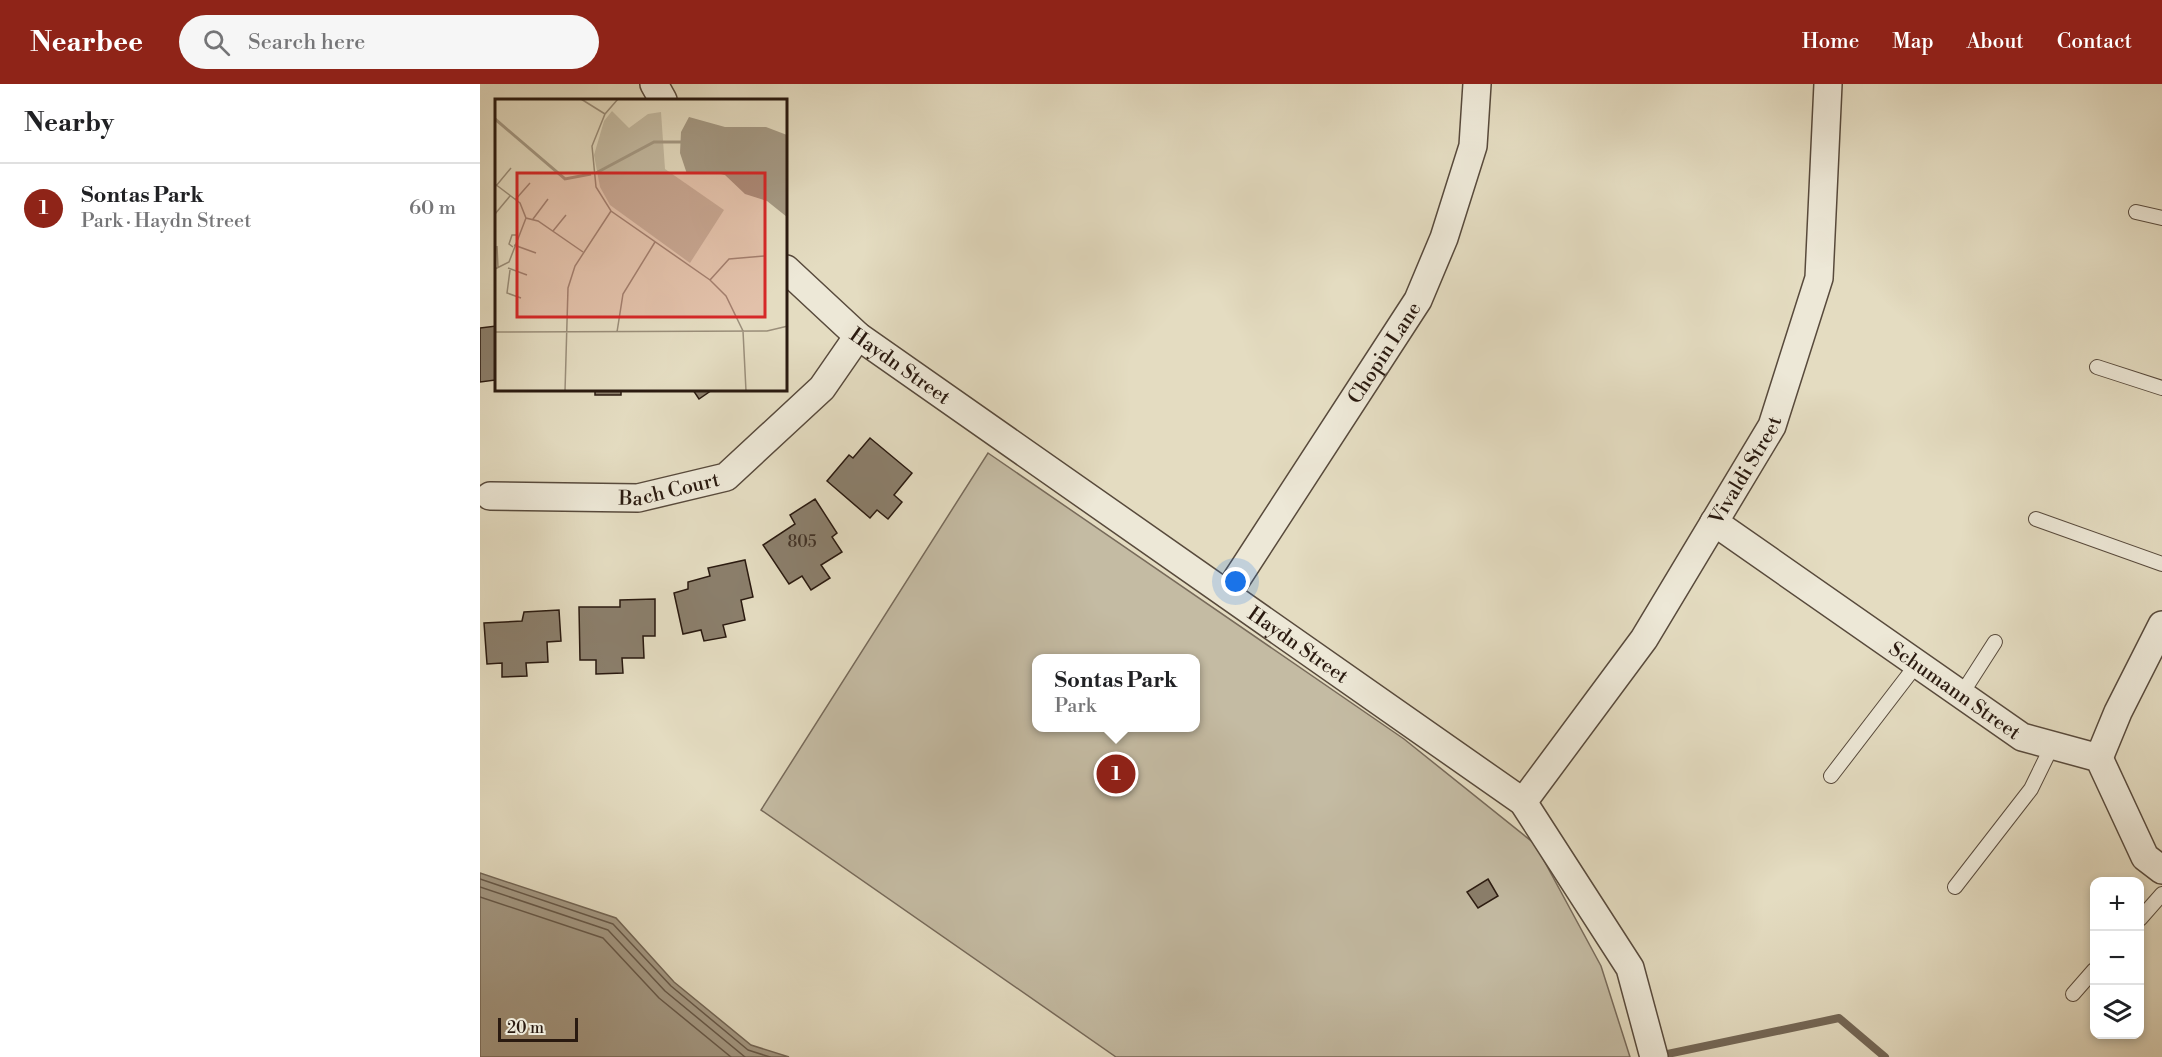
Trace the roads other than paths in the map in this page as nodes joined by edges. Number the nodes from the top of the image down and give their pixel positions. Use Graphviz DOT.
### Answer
graph roads {
  1 [pos="654,84"];
  2 [pos="1477,84"];
  3 [pos="1828,84"];
  4 [pos="662,99"];
  5 [pos="2136,212"];
  6 [pos="2162,218"];
  7 [pos="788,270"];
  8 [pos="858,336"];
  9 [pos="2097,367"];
  10 [pos="2162,388"];
  11 [pos="490,496"];
  12 [pos="2036,519"];
  13 [pos="1714,522"];
  14 [pos="2162,564"];
  15 [pos="1227,594"];
  16 [pos="2160,634"];
  17 [pos="1995,642"];
  18 [pos="1917,664"];
  19 [pos="1961,695"];
  20 [pos="2052,746"];
  21 [pos="2099,758"];
  22 [pos="1831,776"];
  23 [pos="1523,802"];
  24 [pos="2162,870"];
  25 [pos="1954,887"];
  26 [pos="2162,894"];
  27 [pos="2144,914"];
  28 [pos="2090,975"];
  29 [pos="2073,994"];
  30 [pos="1654,1057"];
  1 -- 4 [label="street"];
  2 -- 15 [label="street, Chopin Lane"];
  3 -- 13 [label="street, Vivaldi Street"];
  5 -- 6 [label="lane"];
  7 -- 8 [label="street, Haydn Street"];
  8 -- 11 [label="street, Bach Court"];
  8 -- 15 [label="street, Haydn Street"];
  9 -- 10 [label="lane"];
  12 -- 14 [label="lane"];
  13 -- 18 [label="street, Schumann Street"];
  13 -- 23 [label="street, Vivaldi Street"];
  15 -- 23 [label="street, Haydn Street"];
  16 -- 21 [label="street"];
  17 -- 19 [label="lane"];
  18 -- 19 [label="street, Schumann Street"];
  18 -- 22 [label="lane"];
  19 -- 20 [label="street, Schumann Street"];
  20 -- 21 [label="street, Schumann Street"];
  20 -- 25 [label="lane"];
  21 -- 24 [label="street"];
  23 -- 30 [label="street, Haydn Street"];
  26 -- 27 [label="lane"];
  28 -- 29 [label="lane"];
}
